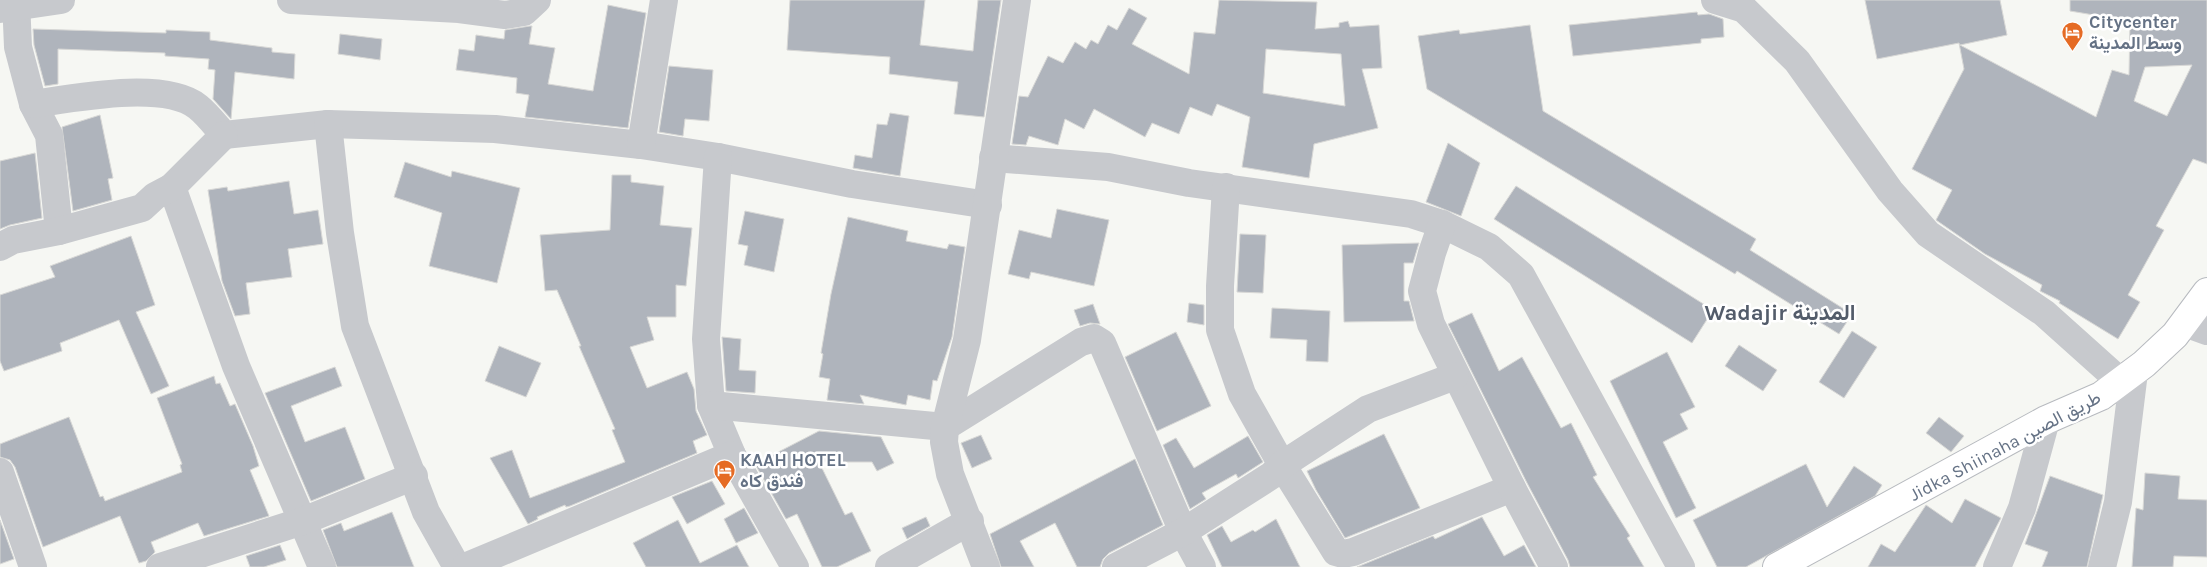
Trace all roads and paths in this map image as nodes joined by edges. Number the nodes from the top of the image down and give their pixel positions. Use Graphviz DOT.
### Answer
graph roads {
  1 [pos="60,0"];
  2 [pos="291,0"];
  3 [pos="537,0"];
  4 [pos="664,0"];
  5 [pos="1017,0"];
  6 [pos="1715,0"];
  7 [pos="382,3"];
  8 [pos="11,5"];
  9 [pos="33,104"];
  10 [pos="328,124"];
  11 [pos="224,135"];
  12 [pos="642,144"];
  13 [pos="718,157"];
  14 [pos="993,158"];
  15 [pos="172,186"];
  16 [pos="1226,187"];
  17 [pos="988,204"];
  18 [pos="1442,224"];
  19 [pos="59,231"];
  20 [pos="0,247"];
  21 [pos="2207,292"];
  22 [pos="2196,327"];
  23 [pos="1455,376"];
  24 [pos="2127,377"];
  25 [pos="710,405"];
  26 [pos="2046,420"];
  27 [pos="945,427"];
  28 [pos="732,455"];
  29 [pos="1282,465"];
  30 [pos="0,472"];
  31 [pos="414,476"];
  32 [pos="1512,488"];
  33 [pos="303,521"];
  34 [pos="970,521"];
  35 [pos="1183,532"];
  36 [pos="33,567"];
  37 [pos="160,567"];
  38 [pos="322,567"];
  39 [pos="457,567"];
  40 [pos="464,567"];
  41 [pos="795,567"];
  42 [pos="889,567"];
  43 [pos="986,567"];
  44 [pos="1116,567"];
  45 [pos="1202,567"];
  46 [pos="1554,567"];
  47 [pos="1681,567"];
  48 [pos="1777,567"];
  49 [pos="1997,567"];
  50 [pos="2102,567"];
  1 -- 8 [label="street"];
  2 -- 7 [label="street"];
  3 -- 7 [label="street"];
  4 -- 12 [label="street"];
  5 -- 14 [label="street"];
  6 -- 24 [label="street"];
  8 -- 9 [label="street"];
  9 -- 11 [label="street"];
  9 -- 19 [label="street"];
  10 -- 11 [label="street"];
  10 -- 12 [label="street"];
  10 -- 31 [label="street"];
  11 -- 15 [label="street"];
  12 -- 13 [label="street"];
  13 -- 17 [label="street"];
  13 -- 25 [label="street"];
  14 -- 16 [label="street"];
  14 -- 17 [label="street"];
  15 -- 19 [label="street"];
  15 -- 33 [label="street"];
  16 -- 18 [label="street"];
  16 -- 29 [label="street"];
  17 -- 27 [label="street"];
  18 -- 23 [label="street"];
  18 -- 47 [label="street"];
  19 -- 20 [label="street"];
  21 -- 22 [label="main road, Jidka Shiinaha طريق الصين"];
  22 -- 24 [label="main road, Jidka Shiinaha طريق الصين"];
  23 -- 29 [label="street"];
  23 -- 32 [label="street"];
  24 -- 26 [label="main road, Jidka Shiinaha طريق الصين"];
  24 -- 50 [label="street"];
  25 -- 27 [label="street"];
  25 -- 28 [label="street"];
  26 -- 48 [label="main road, Jidka Shiinaha طريق الصين"];
  26 -- 49 [label="street"];
  27 -- 34 [label="street"];
  27 -- 35 [label="street"];
  28 -- 40 [label="street"];
  28 -- 41 [label="street"];
  29 -- 32 [label="street"];
  29 -- 35 [label="street"];
  30 -- 36 [label="street"];
  31 -- 33 [label="street"];
  31 -- 39 [label="street"];
  32 -- 46 [label="street"];
  33 -- 37 [label="street"];
  33 -- 38 [label="street"];
  34 -- 42 [label="street"];
  34 -- 43 [label="street"];
  35 -- 44 [label="street"];
  35 -- 45 [label="street"];
}
